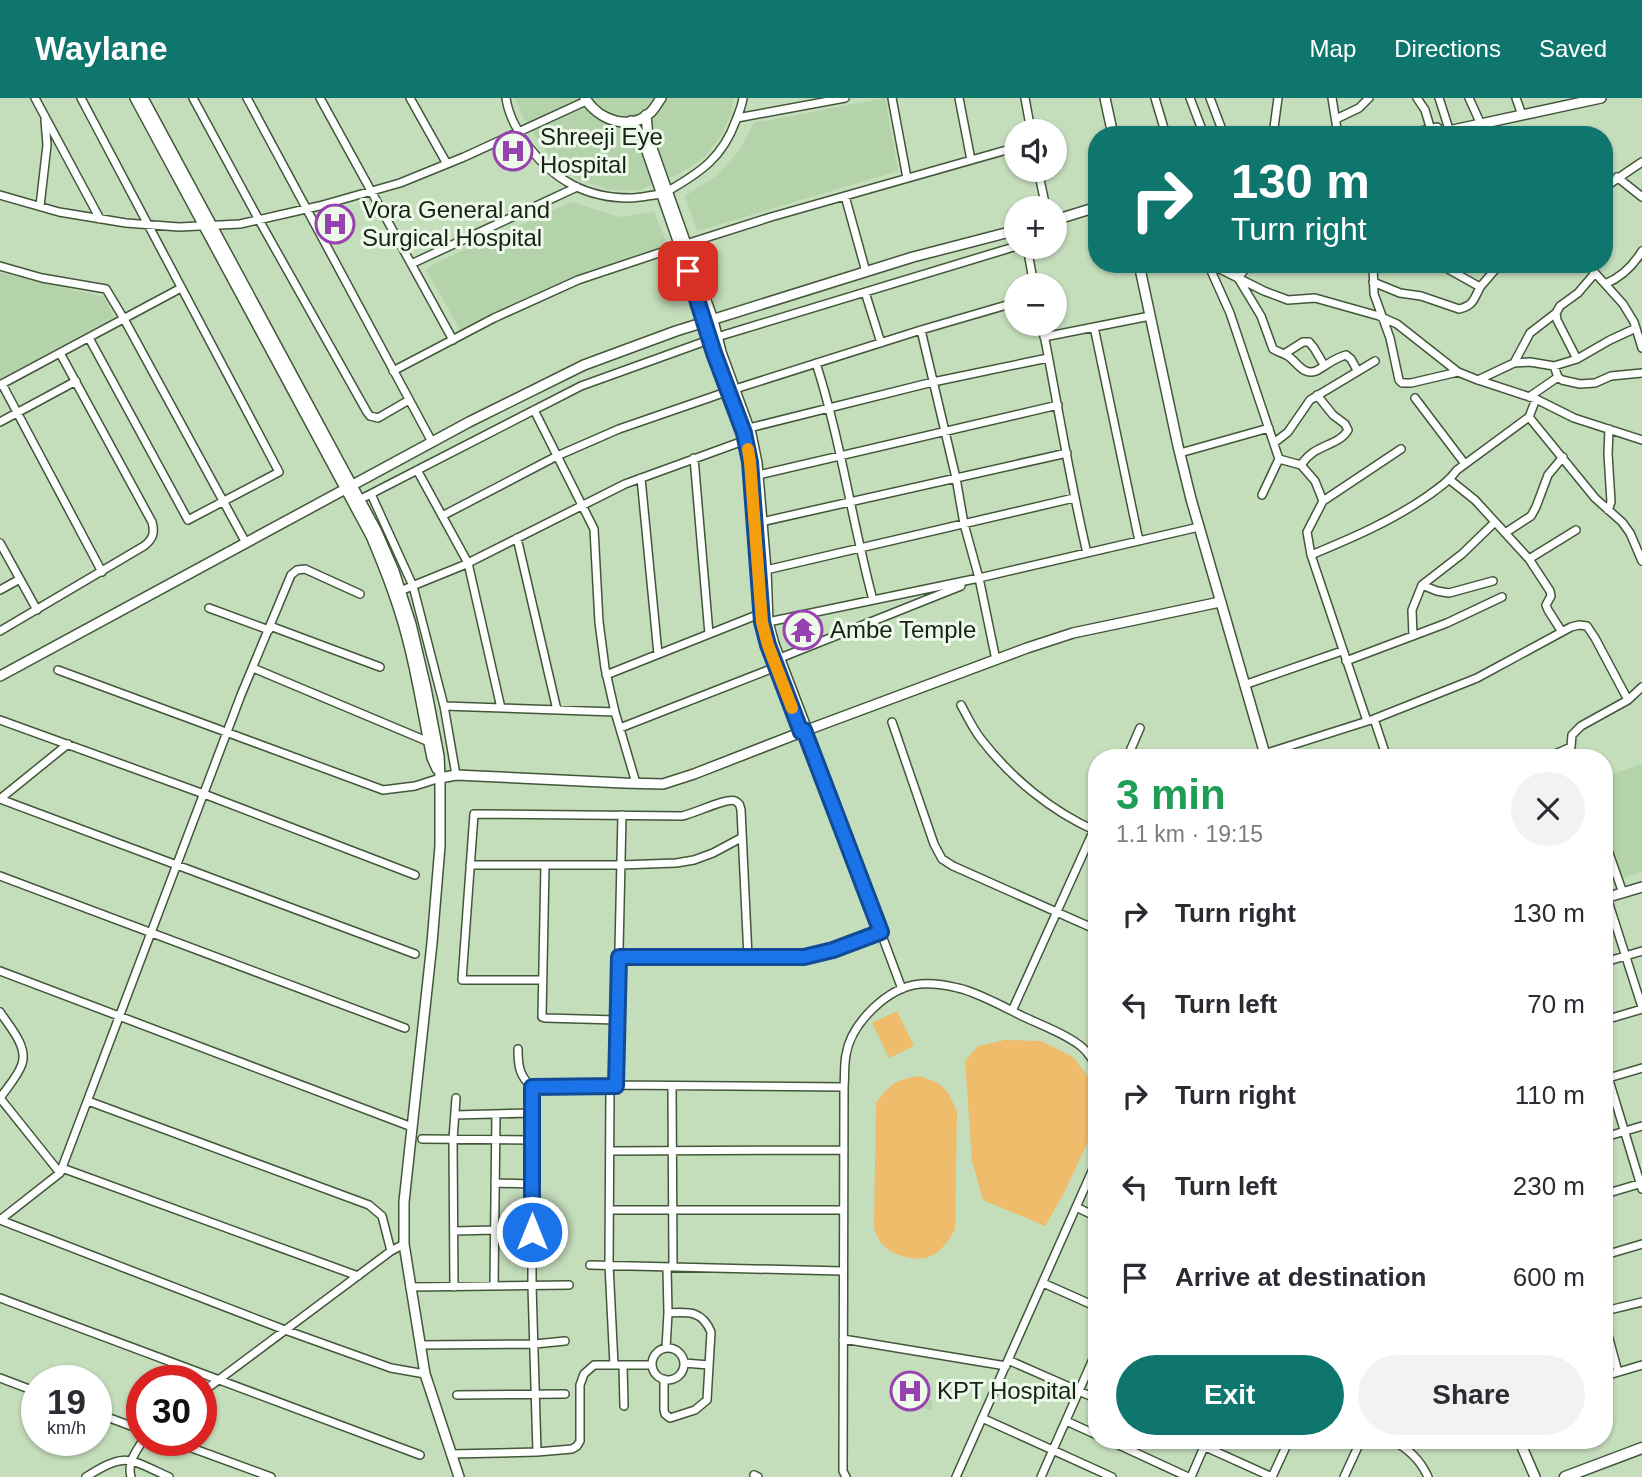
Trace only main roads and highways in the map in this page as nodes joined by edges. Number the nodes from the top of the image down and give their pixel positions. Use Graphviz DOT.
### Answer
graph roads {
  1 [pos="1642,1448"];
  2 [pos="1565,1477"];
  1 -- 2 [label="main road"];
}
